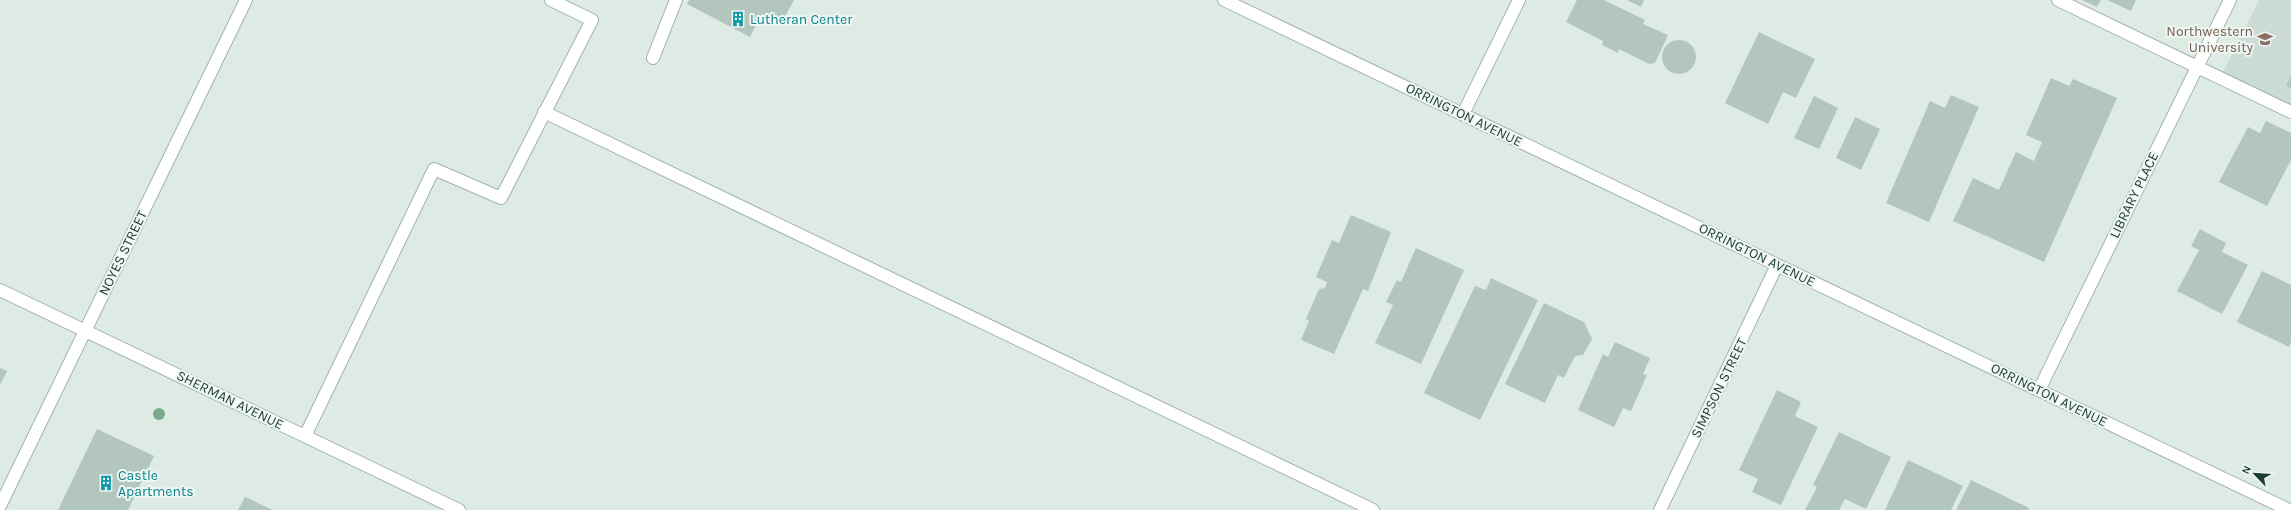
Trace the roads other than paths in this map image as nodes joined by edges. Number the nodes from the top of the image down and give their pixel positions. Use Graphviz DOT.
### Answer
graph roads {
  1 [pos="246,0"];
  2 [pos="551,0"];
  3 [pos="676,0"];
  4 [pos="1224,0"];
  5 [pos="1519,0"];
  6 [pos="2058,0"];
  7 [pos="2230,0"];
  8 [pos="653,58"];
  9 [pos="2197,67"];
  10 [pos="544,112"];
  11 [pos="2291,112"];
  12 [pos="1463,114"];
  13 [pos="1778,265"];
  14 [pos="0,290"];
  15 [pos="85,331"];
  16 [pos="2039,390"];
  17 [pos="305,436"];
  18 [pos="0,506"];
  19 [pos="459,510"];
  20 [pos="1373,510"];
  21 [pos="1660,510"];
  22 [pos="2289,510"];
  1 -- 15 [label="street, NOYES STREET"];
  2 -- 10 [label="street"];
  3 -- 8 [label="street"];
  4 -- 12 [label="street, ORRINGTON AVENUE"];
  5 -- 12 [label="street"];
  6 -- 9 [label="street"];
  7 -- 9 [label="street, LIBRARY PLACE"];
  9 -- 11 [label="street"];
  9 -- 16 [label="street, LIBRARY PLACE"];
  10 -- 17 [label="street"];
  10 -- 20 [label="street"];
  12 -- 13 [label="street, ORRINGTON AVENUE"];
  13 -- 16 [label="street, ORRINGTON AVENUE"];
  13 -- 21 [label="street, SIMPSON STREET"];
  14 -- 15 [label="street, SHERMAN AVENUE"];
  15 -- 17 [label="street, SHERMAN AVENUE"];
  15 -- 18 [label="street, NOYES STREET"];
  16 -- 22 [label="street, ORRINGTON AVENUE"];
  17 -- 19 [label="street, SHERMAN AVENUE"];
}
